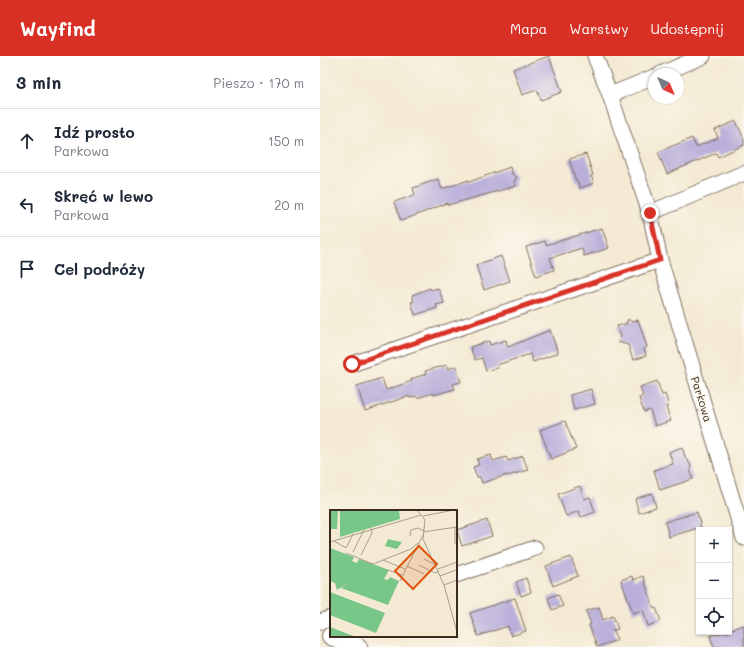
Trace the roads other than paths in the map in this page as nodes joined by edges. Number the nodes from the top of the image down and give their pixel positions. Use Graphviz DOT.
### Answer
graph roads {
  1 [pos="595,56"];
  2 [pos="703,56"];
  3 [pos="675,68"];
  4 [pos="648,80"];
  5 [pos="610,96"];
  6 [pos="744,174"];
  7 [pos="650,213"];
  8 [pos="660,260"];
  9 [pos="352,364"];
  10 [pos="744,538"];
  11 [pos="535,548"];
  12 [pos="457,575"];
  13 [pos="330,618"];
  14 [pos="320,622"];
  15 [pos="320,631"];
  16 [pos="330,636"];
  17 [pos="333,637"];
  18 [pos="358,647"];
  1 -- 5 [label="street, Parkowa"];
  2 -- 3 [label="street"];
  4 -- 5 [label="street"];
  5 -- 7 [label="street, Parkowa"];
  6 -- 7 [label="street"];
  7 -- 8 [label="street, Parkowa"];
  8 -- 9 [label="street"];
  8 -- 10 [label="street, Parkowa"];
  11 -- 12 [label="street"];
  13 -- 14 [label="street"];
  15 -- 16 [label="street"];
  17 -- 18 [label="street"];
}
